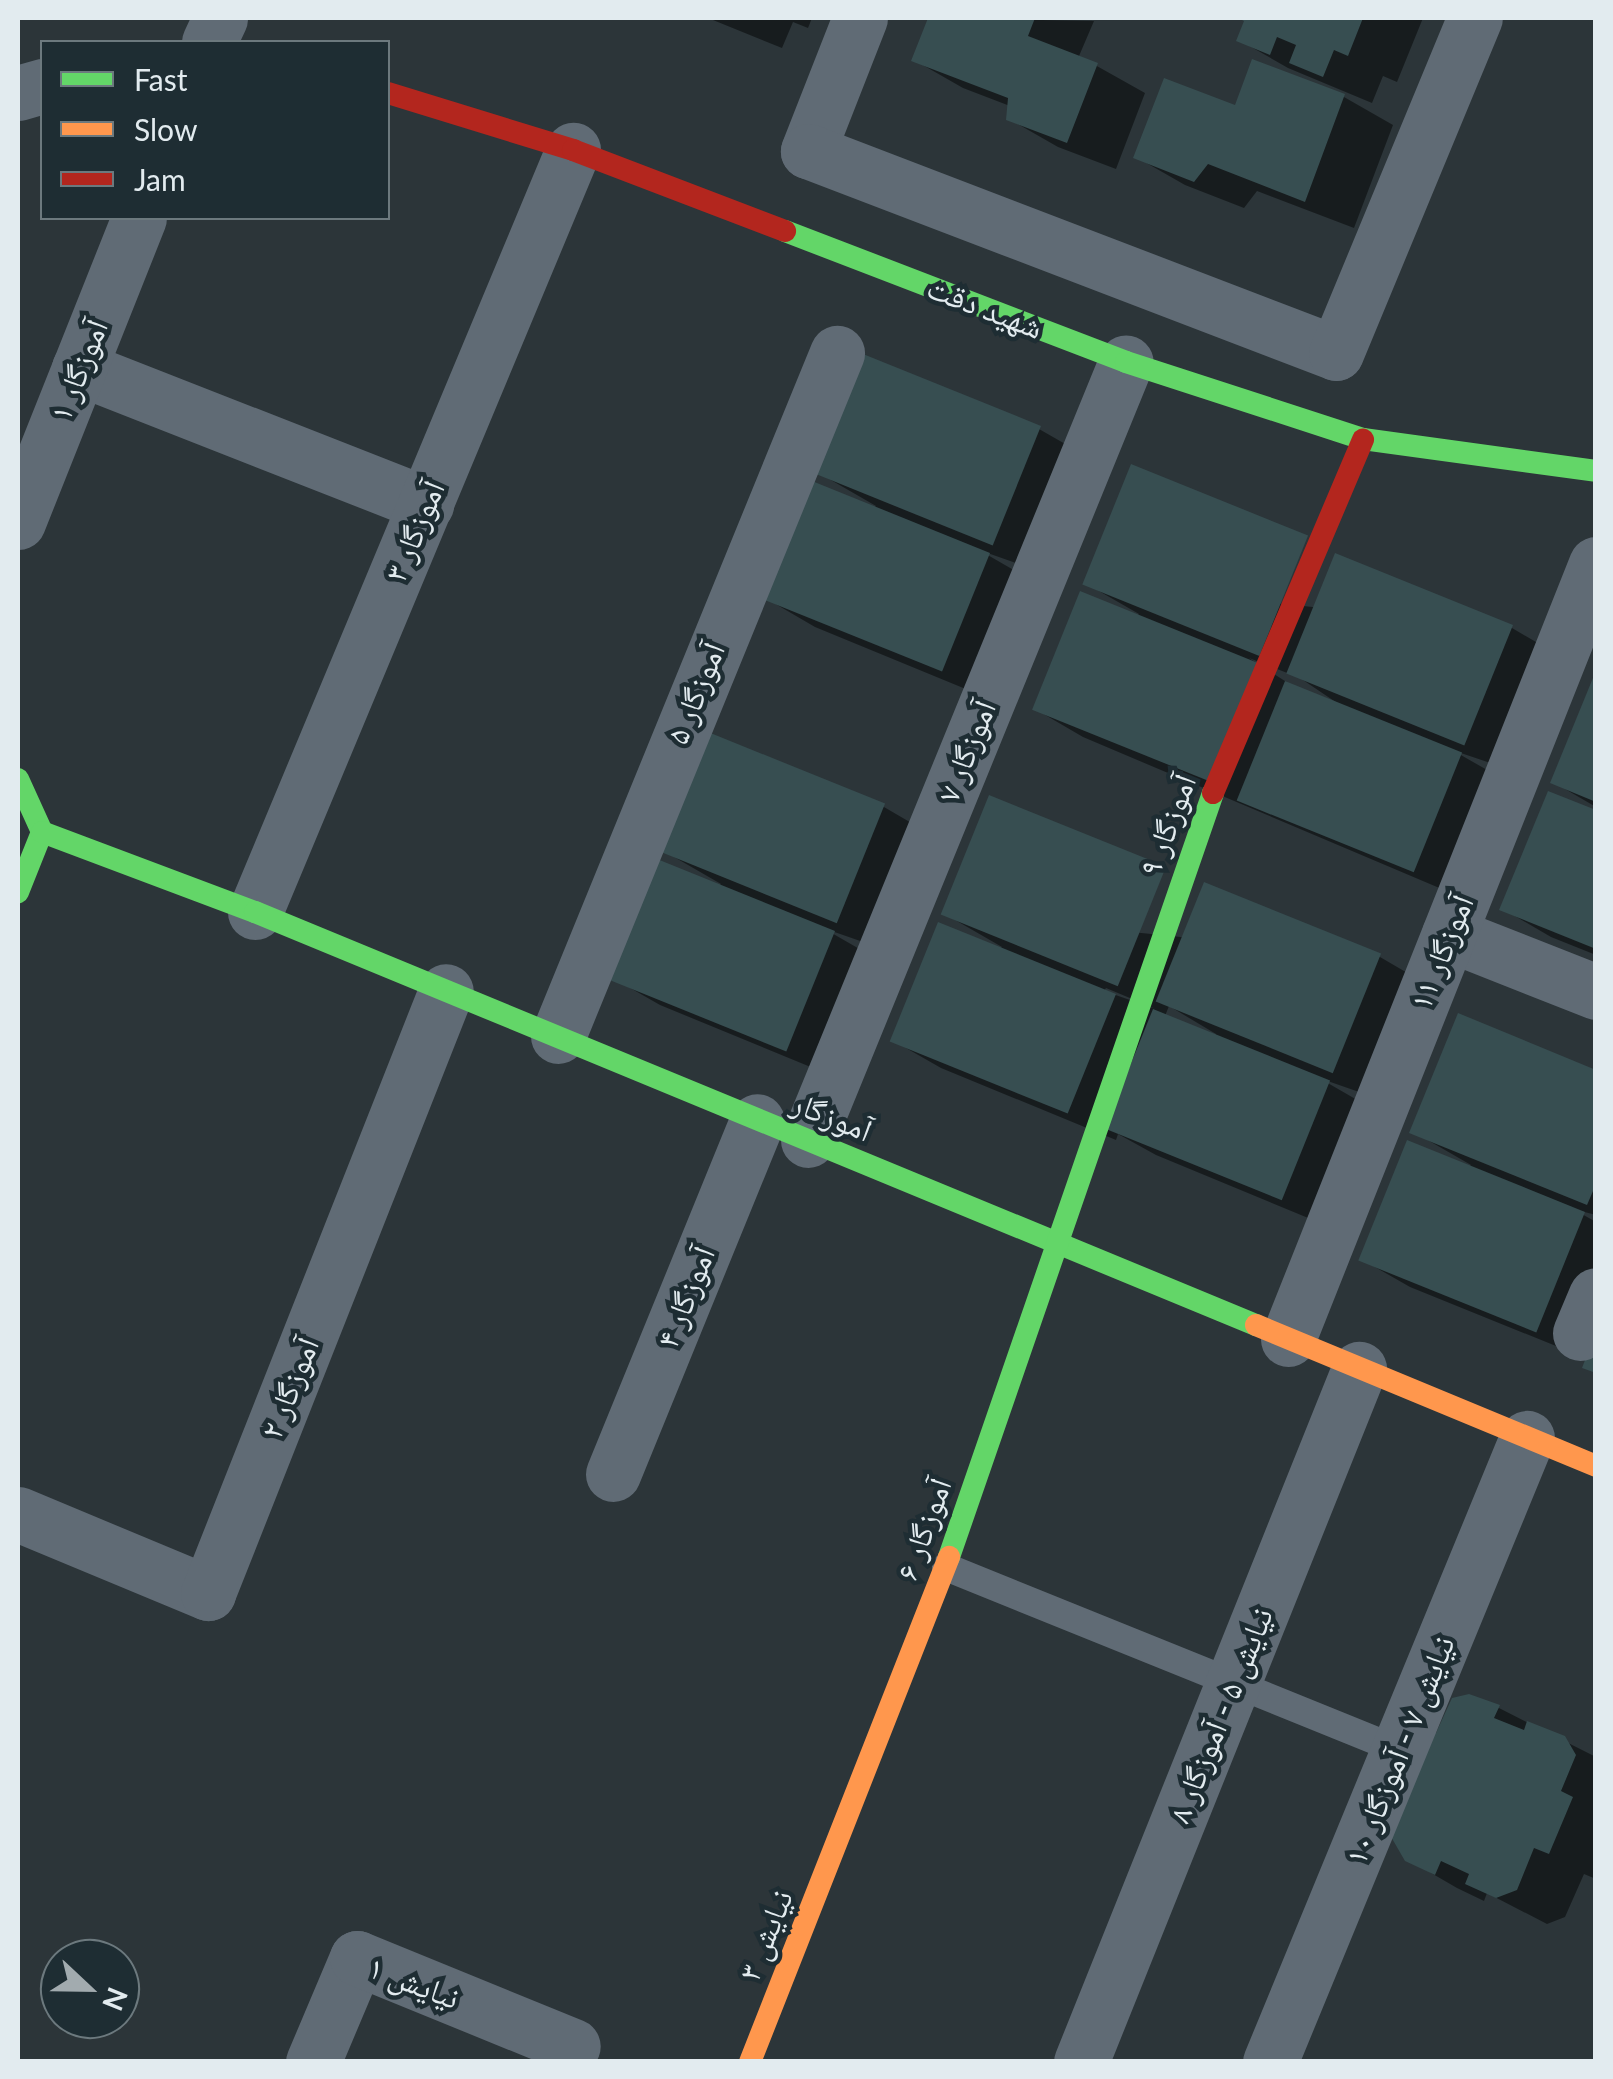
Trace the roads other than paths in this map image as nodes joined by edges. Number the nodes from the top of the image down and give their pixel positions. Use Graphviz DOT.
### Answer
graph roads {
  1 [pos="860,18"];
  2 [pos="1475,18"];
  3 [pos="390,94"];
  4 [pos="573,150"];
  5 [pos="138,220"];
  6 [pos="837,352"];
  7 [pos="1126,362"];
  8 [pos="79,368"];
  9 [pos="1363,439"];
  10 [pos="1596,471"];
  11 [pos="426,504"];
  12 [pos="18,522"];
  13 [pos="1596,564"];
  14 [pos="18,779"];
  15 [pos="42,832"];
  16 [pos="18,892"];
  17 [pos="255,912"];
  18 [pos="1448,934"];
  19 [pos="446,990"];
  20 [pos="1596,992"];
  21 [pos="558,1036"];
  22 [pos="757,1120"];
  23 [pos="808,1140"];
  24 [pos="1055,1242"];
  25 [pos="1288,1339"];
  26 [pos="1359,1368"];
  27 [pos="1528,1438"];
  28 [pos="1596,1466"];
  29 [pos="612,1474"];
  30 [pos="18,1514"];
  31 [pos="946,1567"];
  32 [pos="1232,1684"];
  33 [pos="1399,1750"];
  34 [pos="840,1833"];
  35 [pos="573,2046"];
  36 [pos="313,2062"];
  37 [pos="750,2062"];
  38 [pos="1081,2062"];
  39 [pos="1270,2062"];
  1 -- 2 [label="street"];
  3 -- 4 [label="street, شهید دقت"];
  4 -- 7 [label="street, شهید دقت"];
  4 -- 11 [label="street, آموزگار ۳"];
  5 -- 8 [label="street, آموزگار ۱"];
  6 -- 21 [label="street, آموزگار ۵"];
  7 -- 9 [label="street, شهید دقت"];
  7 -- 23 [label="street, آموزگار ۷"];
  8 -- 11 [label="street"];
  8 -- 12 [label="street, آموزگار ۱"];
  9 -- 10 [label="street, شهید دقت"];
  9 -- 24 [label="street, آموزگار ۹"];
  11 -- 17 [label="street, آموزگار ۳"];
  13 -- 18 [label="street, آموزگار ۱۱"];
  14 -- 15 [label="street"];
  15 -- 16 [label="street"];
  15 -- 17 [label="street, آموزگار"];
  17 -- 19 [label="street, آموزگار"];
  18 -- 20 [label="street"];
  18 -- 25 [label="street, آموزگار ۱۱"];
  19 -- 21 [label="street, آموزگار"];
  19 -- 30 [label="street, آموزگار ۲"];
  21 -- 22 [label="street, آموزگار"];
  22 -- 23 [label="street, آموزگار"];
  22 -- 29 [label="street, آموزگار ۴"];
  23 -- 24 [label="street, آموزگار"];
  24 -- 25 [label="street, آموزگار"];
  24 -- 31 [label="street, آموزگار ۶"];
  25 -- 26 [label="street, آموزگار"];
  26 -- 27 [label="street, آموزگار"];
  26 -- 32 [label="street, نیایش ۵ - آموزگار ۸"];
  27 -- 28 [label="street, آموزگار"];
  27 -- 33 [label="street, نیایش ۷ - آموزگار ۱۰"];
  31 -- 32 [label="lane"];
  31 -- 34 [label="street, آموزگار ۶"];
  32 -- 33 [label="lane"];
  32 -- 38 [label="street, نیایش ۵ - آموزگار ۸"];
  33 -- 39 [label="street, نیایش ۷ - آموزگار ۱۰"];
  34 -- 37 [label="street, نیایش ۳"];
  35 -- 36 [label="street, نیایش ۱"];
}
